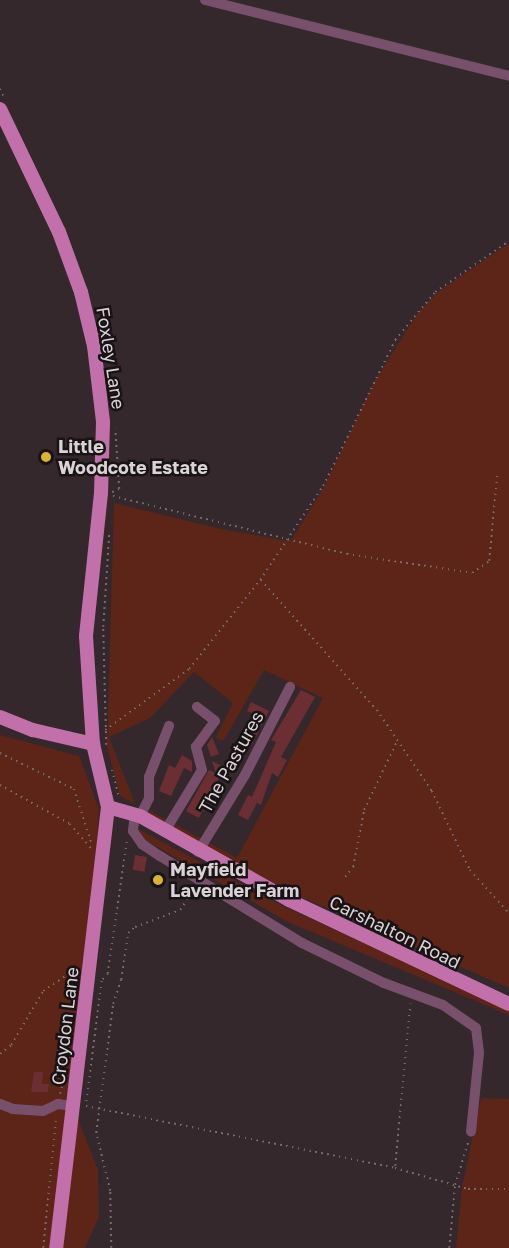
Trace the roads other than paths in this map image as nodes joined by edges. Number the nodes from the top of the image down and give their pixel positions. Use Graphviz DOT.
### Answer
graph roads {
  1 [pos="205,0"];
  2 [pos="509,76"];
  3 [pos="3,104"];
  4 [pos="290,687"];
  5 [pos="197,706"];
  6 [pos="0,717"];
  7 [pos="169,726"];
  8 [pos="93,744"];
  9 [pos="108,807"];
  10 [pos="135,814"];
  11 [pos="165,831"];
  12 [pos="198,852"];
  13 [pos="509,1004"];
  14 [pos="0,1104"];
  15 [pos="73,1106"];
  16 [pos="471,1132"];
  17 [pos="56,1248"];
  1 -- 2 [label="street"];
  3 -- 8 [label="main road, Foxley Lane"];
  4 -- 12 [label="street, The Pastures"];
  5 -- 11 [label="street"];
  6 -- 8 [label="main road"];
  7 -- 10 [label="street"];
  8 -- 9 [label="main road, Foxley Lane"];
  9 -- 10 [label="main road, Carshalton Road"];
  9 -- 15 [label="main road, Croydon Lane"];
  10 -- 11 [label="main road, Carshalton Road"];
  10 -- 16 [label="street"];
  11 -- 12 [label="main road, Carshalton Road"];
  12 -- 13 [label="main road, Carshalton Road"];
  14 -- 15 [label="street"];
  15 -- 17 [label="main road, Croydon Lane"];
}
